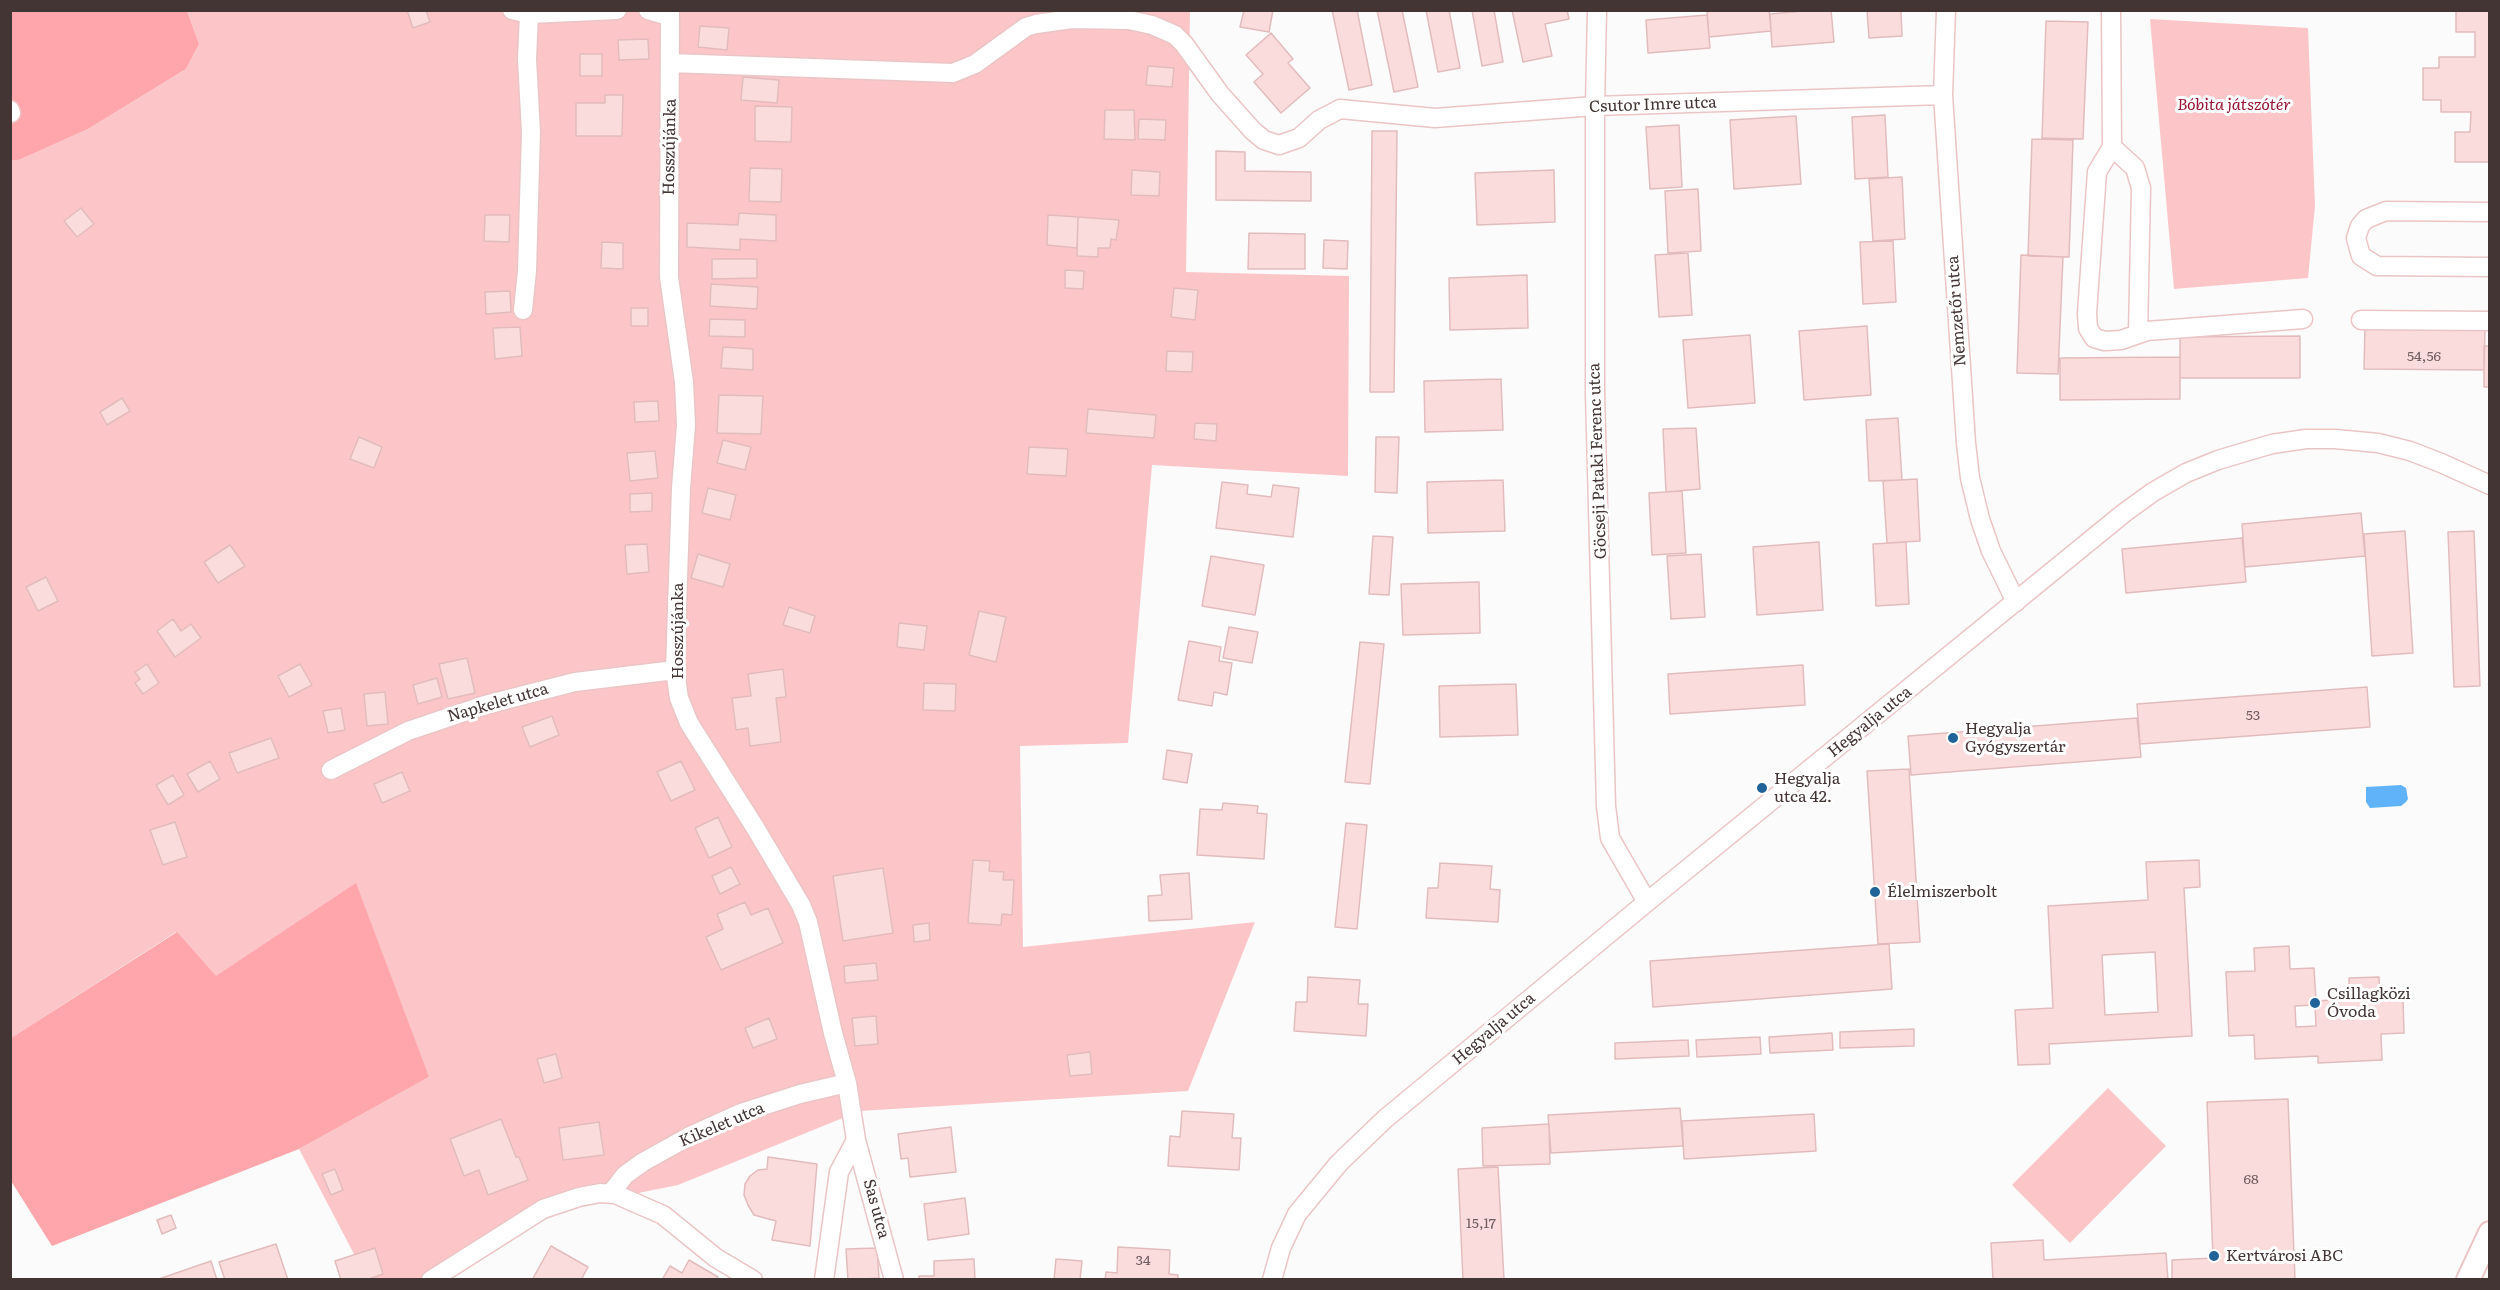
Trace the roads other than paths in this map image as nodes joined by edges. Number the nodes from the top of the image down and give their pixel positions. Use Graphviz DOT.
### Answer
graph roads {
  1 [pos="617,10"];
  2 [pos="648,10"];
  3 [pos="1597,10"];
  4 [pos="1946,10"];
  5 [pos="2111,10"];
  6 [pos="520,12"];
  7 [pos="669,13"];
  8 [pos="670,63"];
  9 [pos="1943,95"];
  10 [pos="1595,106"];
  11 [pos="2112,147"];
  12 [pos="2490,212"];
  13 [pos="2490,267"];
  14 [pos="523,309"];
  15 [pos="2303,319"];
  16 [pos="2361,320"];
  17 [pos="2490,321"];
  18 [pos="2138,334"];
  19 [pos="2490,485"];
  20 [pos="2016,602"];
  21 [pos="675,670"];
  22 [pos="331,770"];
  23 [pos="1647,902"];
  24 [pos="847,1083"];
  25 [pos="856,1140"];
  26 [pos="611,1193"];
  27 [pos="2490,1233"];
  28 [pos="431,1280"];
  29 [pos="753,1280"];
  30 [pos="824,1280"];
  31 [pos="894,1280"];
  32 [pos="1272,1280"];
  33 [pos="2468,1280"];
  1 -- 6 [label="street"];
  2 -- 7 [label="street"];
  3 -- 10 [label="street, Göcseji Pataki Ferenc utca"];
  4 -- 9 [label="street, Nemzetőr utca"];
  5 -- 11 [label="street"];
  6 -- 14 [label="street"];
  7 -- 8 [label="street, Hosszújánka"];
  8 -- 10 [label="street, Csutor Imre utca"];
  8 -- 21 [label="street, Hosszújánka"];
  9 -- 10 [label="street, Csutor Imre utca"];
  9 -- 20 [label="street, Nemzetőr utca"];
  10 -- 23 [label="street, Göcseji Pataki Ferenc utca"];
  11 -- 18 [label="street"];
  11 -- 18 [label="street"];
  12 -- 13 [label="street"];
  15 -- 18 [label="street"];
  16 -- 17 [label="street"];
  19 -- 20 [label="street, Hegyalja utca"];
  20 -- 23 [label="street, Hegyalja utca"];
  21 -- 22 [label="street, Napkelet utca"];
  21 -- 24 [label="street, Hosszújánka"];
  23 -- 32 [label="street, Hegyalja utca"];
  24 -- 25 [label="street, Hosszújánka"];
  24 -- 26 [label="street, Kikelet utca"];
  25 -- 30 [label="street"];
  25 -- 31 [label="street, Sas utca"];
  26 -- 28 [label="street"];
  26 -- 29 [label="street"];
  27 -- 33 [label="street"];
}
